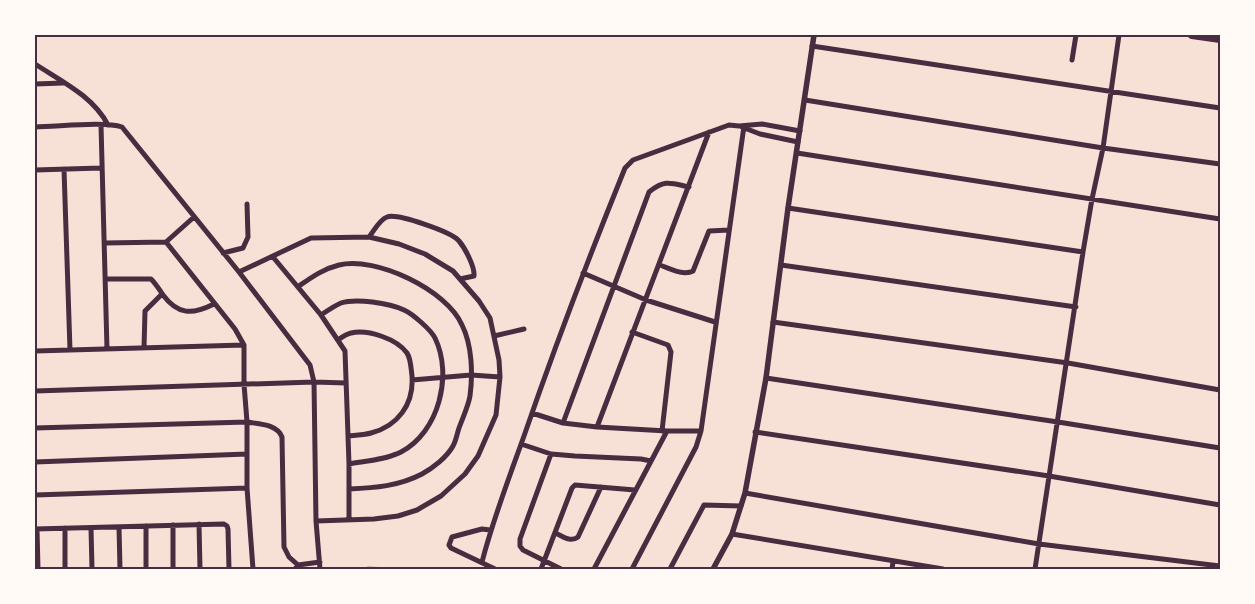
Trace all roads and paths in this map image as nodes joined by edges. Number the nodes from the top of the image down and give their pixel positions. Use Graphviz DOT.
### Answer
graph roads {
  1 [pos="814,35"];
  2 [pos="1076,35"];
  3 [pos="1119,35"];
  4 [pos="1192,35"];
  5 [pos="1220,40"];
  6 [pos="812,46"];
  7 [pos="1072,60"];
  8 [pos="35,64"];
  9 [pos="64,83"];
  10 [pos="35,84"];
  11 [pos="1110,91"];
  12 [pos="805,100"];
  13 [pos="1220,108"];
  14 [pos="101,125"];
  15 [pos="108,125"];
  16 [pos="742,126"];
  17 [pos="35,127"];
  18 [pos="800,131"];
  19 [pos="709,132"];
  20 [pos="798,142"];
  21 [pos="1103,148"];
  22 [pos="797,153"];
  23 [pos="1220,164"];
  24 [pos="102,168"];
  25 [pos="64,169"];
  26 [pos="35,170"];
  27 [pos="690,187"];
  28 [pos="1092,199"];
  29 [pos="247,204"];
  30 [pos="788,208"];
  31 [pos="194,217"];
  32 [pos="1220,219"];
  33 [pos="728,230"];
  34 [pos="369,237"];
  35 [pos="166,242"];
  36 [pos="105,243"];
  37 [pos="1083,252"];
  38 [pos="223,253"];
  39 [pos="273,256"];
  40 [pos="660,265"];
  41 [pos="781,265"];
  42 [pos="239,272"];
  43 [pos="583,273"];
  44 [pos="106,279"];
  45 [pos="460,279"];
  46 [pos="614,285"];
  47 [pos="299,286"];
  48 [pos="162,294"];
  49 [pos="646,300"];
  50 [pos="214,304"];
  51 [pos="1076,307"];
  52 [pos="321,315"];
  53 [pos="716,322"];
  54 [pos="773,322"];
  55 [pos="524,329"];
  56 [pos="632,332"];
  57 [pos="494,336"];
  58 [pos="338,340"];
  59 [pos="244,345"];
  60 [pos="144,348"];
  61 [pos="107,349"];
  62 [pos="70,350"];
  63 [pos="35,351"];
  64 [pos="1068,363"];
  65 [pos="471,375"];
  66 [pos="500,376"];
  67 [pos="443,378"];
  68 [pos="766,378"];
  69 [pos="412,380"];
  70 [pos="314,382"];
  71 [pos="346,383"];
  72 [pos="244,384"];
  73 [pos="35,390"];
  74 [pos="1220,390"];
  75 [pos="532,412"];
  76 [pos="247,422"];
  77 [pos="563,422"];
  78 [pos="1058,422"];
  79 [pos="597,427"];
  80 [pos="35,428"];
  81 [pos="664,431"];
  82 [pos="701,431"];
  83 [pos="755,432"];
  84 [pos="348,436"];
  85 [pos="521,444"];
  86 [pos="1220,448"];
  87 [pos="246,454"];
  88 [pos="551,454"];
  89 [pos="651,461"];
  90 [pos="35,462"];
  91 [pos="349,464"];
  92 [pos="1048,476"];
  93 [pos="601,487"];
  94 [pos="247,488"];
  95 [pos="349,489"];
  96 [pos="635,490"];
  97 [pos="744,493"];
  98 [pos="35,495"];
  99 [pos="742,506"];
  100 [pos="1220,506"];
  101 [pos="349,520"];
  102 [pos="316,521"];
  103 [pos="199,524"];
  104 [pos="173,525"];
  105 [pos="146,526"];
  106 [pos="119,527"];
  107 [pos="65,528"];
  108 [pos="92,528"];
  109 [pos="36,529"];
  110 [pos="490,530"];
  111 [pos="555,532"];
  112 [pos="732,534"];
  113 [pos="1039,544"];
  114 [pos="544,561"];
  115 [pos="320,562"];
  116 [pos="482,562"];
  117 [pos="893,562"];
  118 [pos="1220,566"];
  119 [pos="297,567"];
  120 [pos="38,569"];
  121 [pos="66,569"];
  122 [pos="92,569"];
  123 [pos="120,569"];
  124 [pos="146,569"];
  125 [pos="173,569"];
  126 [pos="200,569"];
  127 [pos="229,569"];
  128 [pos="253,569"];
  129 [pos="320,569"];
  130 [pos="495,569"];
  131 [pos="541,569"];
  132 [pos="561,569"];
  133 [pos="594,569"];
  134 [pos="632,569"];
  135 [pos="670,569"];
  136 [pos="713,569"];
  137 [pos="892,569"];
  138 [pos="943,569"];
  139 [pos="1035,569"];
  1 -- 6 [label="street"];
  2 -- 7 [label="street"];
  3 -- 11 [label="street"];
  4 -- 5 [label="main road"];
  6 -- 11 [label="street"];
  6 -- 12 [label="street"];
  8 -- 9 [label="street"];
  9 -- 10 [label="street"];
  9 -- 15 [label="street"];
  11 -- 13 [label="street"];
  11 -- 21 [label="street"];
  12 -- 18 [label="street"];
  12 -- 21 [label="street"];
  14 -- 15 [label="street"];
  14 -- 17 [label="street"];
  14 -- 24 [label="street"];
  15 -- 31 [label="street"];
  16 -- 18 [label="street"];
  16 -- 19 [label="street"];
  16 -- 20 [label="street"];
  16 -- 33 [label="street"];
  18 -- 20 [label="street"];
  19 -- 27 [label="street"];
  19 -- 43 [label="street"];
  20 -- 22 [label="street"];
  21 -- 23 [label="street"];
  21 -- 28 [label="street"];
  22 -- 28 [label="street"];
  22 -- 30 [label="street"];
  24 -- 25 [label="street"];
  24 -- 36 [label="street"];
  25 -- 26 [label="street"];
  25 -- 62 [label="street"];
  27 -- 40 [label="street"];
  27 -- 46 [label="street"];
  28 -- 32 [label="street"];
  28 -- 37 [label="street"];
  29 -- 38 [label="street"];
  30 -- 37 [label="street"];
  30 -- 41 [label="street"];
  31 -- 35 [label="street"];
  31 -- 38 [label="street"];
  33 -- 40 [label="street"];
  33 -- 53 [label="street"];
  34 -- 39 [label="street"];
  34 -- 45 [label="street"];
  34 -- 45 [label="street"];
  35 -- 36 [label="street"];
  35 -- 50 [label="street"];
  36 -- 44 [label="street"];
  37 -- 51 [label="street"];
  38 -- 42 [label="street"];
  39 -- 42 [label="street"];
  39 -- 47 [label="street"];
  40 -- 49 [label="street"];
  41 -- 51 [label="street"];
  41 -- 54 [label="street"];
  42 -- 70 [label="street"];
  43 -- 46 [label="street"];
  43 -- 75 [label="street"];
  44 -- 48 [label="street"];
  44 -- 61 [label="street"];
  45 -- 57 [label="street"];
  46 -- 49 [label="street"];
  46 -- 77 [label="street"];
  47 -- 52 [label="street"];
  47 -- 65 [label="street"];
  48 -- 50 [label="street"];
  48 -- 60 [label="street"];
  49 -- 53 [label="street"];
  49 -- 56 [label="street"];
  50 -- 59 [label="street"];
  51 -- 64 [label="street"];
  52 -- 58 [label="street"];
  52 -- 67 [label="street"];
  53 -- 82 [label="street"];
  54 -- 64 [label="street"];
  54 -- 68 [label="street"];
  55 -- 57 [label="street"];
  56 -- 79 [label="street"];
  56 -- 81 [label="street"];
  57 -- 66 [label="street"];
  58 -- 69 [label="street"];
  58 -- 71 [label="street"];
  59 -- 60 [label="street"];
  59 -- 72 [label="street"];
  60 -- 61 [label="street"];
  61 -- 62 [label="street"];
  62 -- 63 [label="street"];
  64 -- 74 [label="street"];
  64 -- 78 [label="street"];
  65 -- 66 [label="street"];
  65 -- 67 [label="street"];
  65 -- 95 [label="street"];
  66 -- 101 [label="street"];
  67 -- 69 [label="street"];
  67 -- 91 [label="street"];
  68 -- 78 [label="street"];
  68 -- 83 [label="street"];
  69 -- 84 [label="street"];
  70 -- 71 [label="street"];
  70 -- 72 [label="street"];
  70 -- 102 [label="street"];
  71 -- 84 [label="street"];
  72 -- 73 [label="street"];
  72 -- 76 [label="street"];
  75 -- 77 [label="street"];
  75 -- 85 [label="street"];
  76 -- 80 [label="street"];
  76 -- 87 [label="street"];
  76 -- 119 [label="street"];
  77 -- 79 [label="street"];
  78 -- 86 [label="street"];
  78 -- 92 [label="street"];
  79 -- 81 [label="street"];
  81 -- 82 [label="street"];
  81 -- 89 [label="street"];
  82 -- 134 [label="street"];
  83 -- 92 [label="street"];
  83 -- 97 [label="street"];
  84 -- 91 [label="street"];
  85 -- 88 [label="street"];
  85 -- 110 [label="street"];
  87 -- 90 [label="street"];
  87 -- 94 [label="street"];
  88 -- 89 [label="street"];
  88 -- 114 [label="street"];
  89 -- 96 [label="street"];
  91 -- 95 [label="street"];
  92 -- 100 [label="street"];
  92 -- 113 [label="street"];
  93 -- 96 [label="street"];
  93 -- 111 [label="street"];
  93 -- 111 [label="street"];
  94 -- 98 [label="street"];
  94 -- 128 [label="street"];
  95 -- 101 [label="street"];
  96 -- 133 [label="street"];
  97 -- 99 [label="street"];
  97 -- 113 [label="street"];
  99 -- 112 [label="street"];
  99 -- 135 [label="street"];
  101 -- 102 [label="street"];
  102 -- 115 [label="street"];
  103 -- 104 [label="street"];
  103 -- 126 [label="street"];
  103 -- 127 [label="street"];
  104 -- 105 [label="street"];
  104 -- 125 [label="street"];
  105 -- 106 [label="street"];
  105 -- 124 [label="street"];
  106 -- 108 [label="street"];
  106 -- 123 [label="street"];
  107 -- 108 [label="street"];
  107 -- 109 [label="street"];
  107 -- 121 [label="street"];
  108 -- 122 [label="street"];
  109 -- 120 [label="street"];
  110 -- 116 [label="street"];
  110 -- 116 [label="street"];
  111 -- 114 [label="street"];
  112 -- 117 [label="street"];
  112 -- 136 [label="street"];
  113 -- 118 [label="street"];
  113 -- 139 [label="street"];
  114 -- 131 [label="street"];
  114 -- 132 [label="street"];
  115 -- 119 [label="street"];
  115 -- 129 [label="street"];
  116 -- 130 [label="street"];
  117 -- 137 [label="street"];
  117 -- 138 [label="street"];
}
